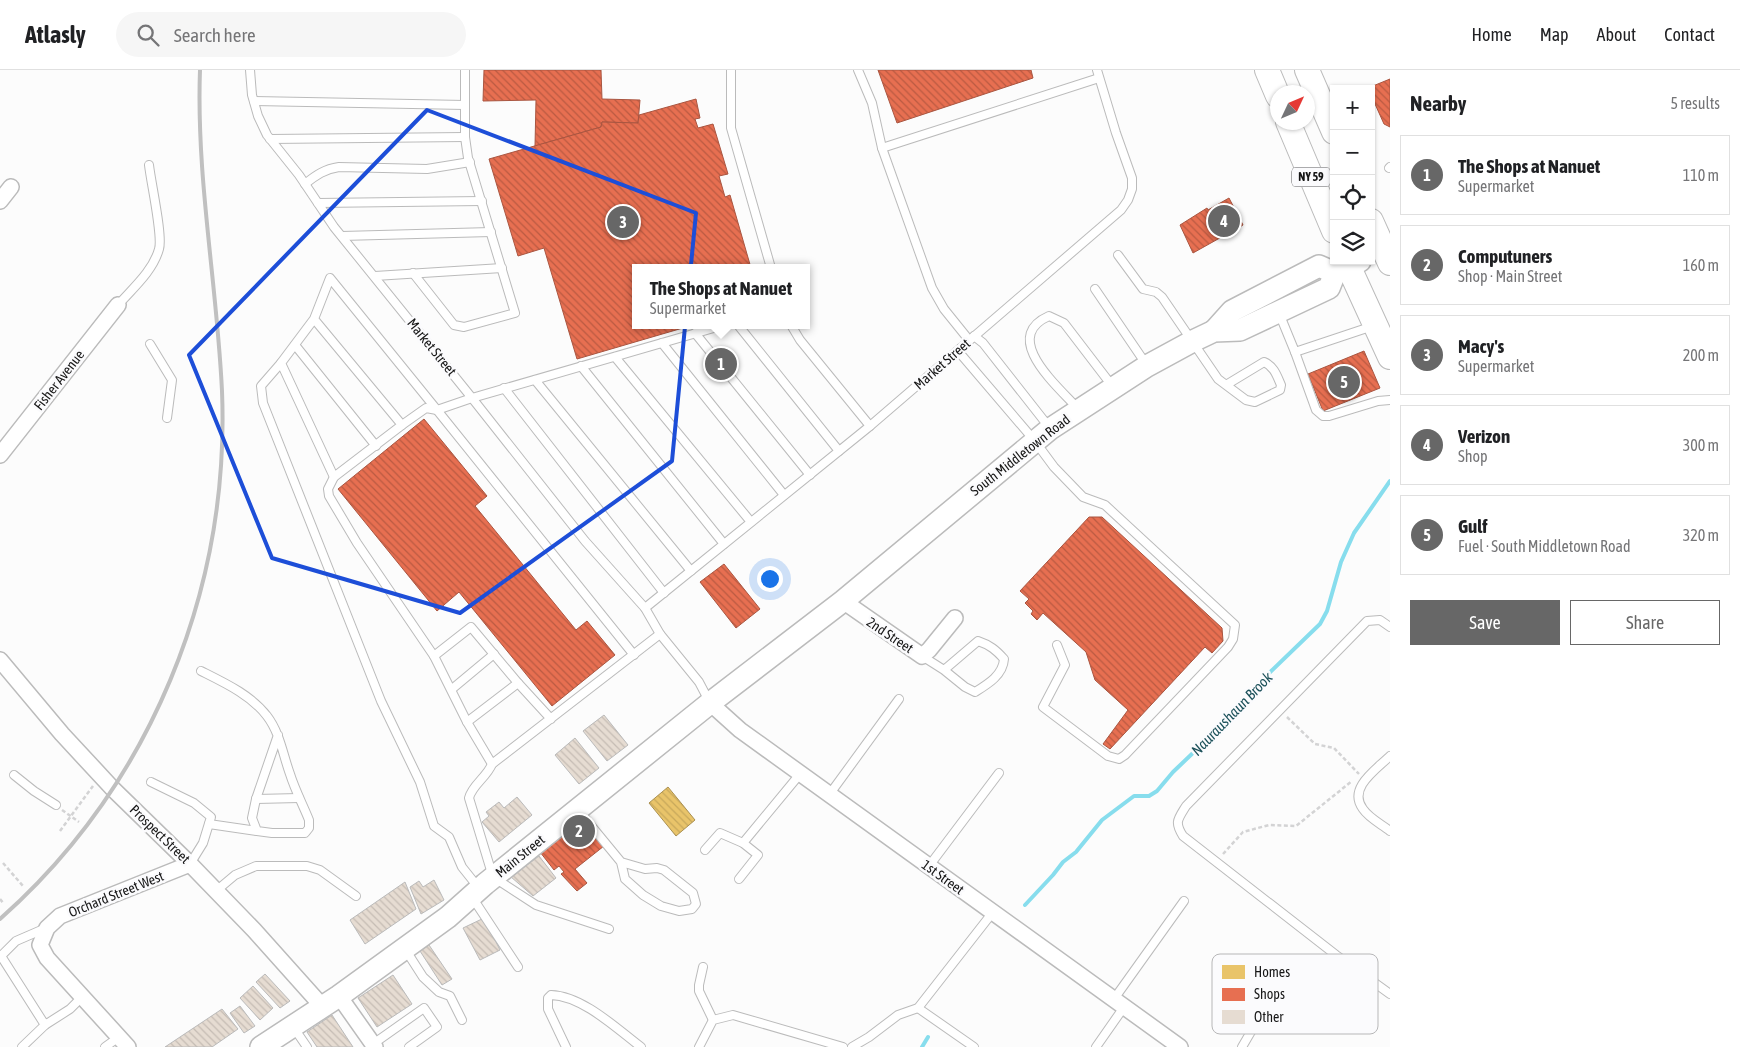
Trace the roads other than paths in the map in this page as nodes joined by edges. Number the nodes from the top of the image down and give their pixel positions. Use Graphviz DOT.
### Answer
graph roads {
  1 [pos="250,70"];
  2 [pos="465,70"];
  3 [pos="731,70"];
  4 [pos="858,70"];
  5 [pos="1267,70"];
  6 [pos="1307,70"];
  7 [pos="1098,74"];
  8 [pos="1273,85"];
  9 [pos="254,101"];
  10 [pos="465,105"];
  11 [pos="1291,130"];
  12 [pos="1333,130"];
  13 [pos="465,137"];
  14 [pos="270,139"];
  15 [pos="882,148"];
  16 [pos="470,162"];
  17 [pos="149,165"];
  18 [pos="305,184"];
  19 [pos="11,187"];
  20 [pos="0,201"];
  21 [pos="482,201"];
  22 [pos="318,203"];
  23 [pos="1330,222"];
  24 [pos="1375,231"];
  25 [pos="491,232"];
  26 [pos="342,236"];
  27 [pos="1384,254"];
  28 [pos="1118,255"];
  29 [pos="770,264"];
  30 [pos="1348,265"];
  31 [pos="502,268"];
  32 [pos="412,273"];
  33 [pos="374,276"];
  34 [pos="1095,289"];
  35 [pos="118,305"];
  36 [pos="1278,312"];
  37 [pos="314,319"];
  38 [pos="1375,325"];
  39 [pos="711,329"];
  40 [pos="741,329"];
  41 [pos="793,329"];
  42 [pos="1214,331"];
  43 [pos="695,334"];
  44 [pos="972,338"];
  45 [pos="1194,341"];
  46 [pos="662,343"];
  47 [pos="150,344"];
  48 [pos="295,345"];
  49 [pos="958,351"];
  50 [pos="1295,352"];
  51 [pos="615,357"];
  52 [pos="1390,357"];
  53 [pos="282,363"];
  54 [pos="581,366"];
  55 [pos="1147,366"];
  56 [pos="535,380"];
  57 [pos="1226,385"];
  58 [pos="1112,387"];
  59 [pos="504,388"];
  60 [pos="472,398"];
  61 [pos="1390,400"];
  62 [pos="437,410"];
  63 [pos="1079,410"];
  64 [pos="167,418"];
  65 [pos="402,425"];
  66 [pos="870,426"];
  67 [pos="1042,434"];
  68 [pos="376,446"];
  69 [pos="839,451"];
  70 [pos="0,455"];
  71 [pos="810,475"];
  72 [pos="334,477"];
  73 [pos="784,495"];
  74 [pos="751,522"];
  75 [pos="724,544"];
  76 [pos="691,570"];
  77 [pos="664,593"];
  78 [pos="843,601"];
  79 [pos="645,608"];
  80 [pos="955,618"];
  81 [pos="1390,627"];
  82 [pos="660,634"];
  83 [pos="1057,645"];
  84 [pos="494,654"];
  85 [pos="634,654"];
  86 [pos="434,656"];
  87 [pos="922,656"];
  88 [pos="0,660"];
  89 [pos="944,670"];
  90 [pos="201,671"];
  91 [pos="518,683"];
  92 [pos="452,689"];
  93 [pos="899,699"];
  94 [pos="710,703"];
  95 [pos="551,719"];
  96 [pos="466,722"];
  97 [pos="278,735"];
  98 [pos="1390,756"];
  99 [pos="492,764"];
  100 [pos="999,773"];
  101 [pos="800,774"];
  102 [pos="14,775"];
  103 [pos="151,782"];
  104 [pos="829,795"];
  105 [pos="300,798"];
  106 [pos="256,800"];
  107 [pos="56,805"];
  108 [pos="577,810"];
  109 [pos="209,824"];
  110 [pos="258,831"];
  111 [pos="1390,831"];
  112 [pos="743,843"];
  113 [pos="705,850"];
  114 [pos="620,862"];
  115 [pos="190,864"];
  116 [pos="929,866"];
  117 [pos="739,879"];
  118 [pos="481,887"];
  119 [pos="216,891"];
  120 [pos="356,896"];
  121 [pos="1184,901"];
  122 [pos="993,912"];
  123 [pos="47,928"];
  124 [pos="609,929"];
  125 [pos="405,949"];
  126 [pos="1335,954"];
  127 [pos="518,967"];
  128 [pos="703,967"];
  129 [pos="1378,985"];
  130 [pos="1390,994"];
  131 [pos="82,997"];
  132 [pos="330,1001"];
  133 [pos="1119,1003"];
  134 [pos="918,1008"];
  135 [pos="462,1020"];
  136 [pos="713,1020"];
  137 [pos="45,1025"];
  138 [pos="293,1026"];
  139 [pos="1250,1034"];
  140 [pos="123,1042"];
  141 [pos="374,1045"];
  142 [pos="22,1047"];
  143 [pos="105,1047"];
  144 [pos="262,1047"];
  145 [pos="307,1047"];
  146 [pos="409,1047"];
  147 [pos="566,1047"];
  148 [pos="641,1047"];
  149 [pos="699,1047"];
  150 [pos="844,1047"];
  151 [pos="852,1047"];
  152 [pos="974,1047"];
  153 [pos="1096,1047"];
  154 [pos="1180,1047"];
  155 [pos="1242,1047"];
  1 -- 9 [label="lane, Market Street"];
  2 -- 10 [label="lane"];
  3 -- 29 [label="lane"];
  4 -- 15 [label="lane"];
  5 -- 8 [label="main road"];
  6 -- 12 [label="main road"];
  7 -- 15 [label="lane"];
  7 -- 44 [label="lane, Market Street"];
  9 -- 10 [label="lane"];
  9 -- 14 [label="lane, Market Street"];
  10 -- 13 [label="lane"];
  11 -- 23 [label="main road, NY 59"];
  13 -- 14 [label="lane"];
  13 -- 16 [label="lane"];
  14 -- 18 [label="lane, Market Street"];
  15 -- 44 [label="lane"];
  16 -- 18 [label="lane"];
  16 -- 21 [label="lane"];
  17 -- 35 [label="lane"];
  18 -- 22 [label="lane, Market Street"];
  19 -- 20 [label="street"];
  21 -- 22 [label="lane"];
  21 -- 25 [label="lane"];
  22 -- 26 [label="lane, Market Street"];
  24 -- 27 [label="main road"];
  25 -- 26 [label="lane"];
  25 -- 31 [label="lane"];
  26 -- 33 [label="lane, Market Street"];
  28 -- 45 [label="lane"];
  30 -- 36 [label="street, South Middletown Road"];
  30 -- 38 [label="main road"];
  30 -- 42 [label="street, South Middletown Road"];
  31 -- 32 [label="lane"];
  31 -- 32 [label="lane"];
  32 -- 33 [label="lane"];
  33 -- 60 [label="lane, Market Street"];
  34 -- 55 [label="lane"];
  35 -- 70 [label="street, Fisher Avenue"];
  36 -- 42 [label="street, South Middletown Road"];
  36 -- 50 [label="lane"];
  37 -- 48 [label="lane"];
  37 -- 62 [label="lane"];
  37 -- 65 [label="lane"];
  38 -- 50 [label="lane"];
  38 -- 52 [label="main road"];
  39 -- 43 [label="lane"];
  40 -- 69 [label="lane"];
  41 -- 66 [label="lane"];
  42 -- 45 [label="street, South Middletown Road"];
  43 -- 46 [label="lane"];
  43 -- 71 [label="lane"];
  44 -- 49 [label="lane, Market Street"];
  44 -- 67 [label="lane"];
  45 -- 55 [label="street, South Middletown Road"];
  45 -- 57 [label="lane"];
  46 -- 51 [label="lane"];
  46 -- 73 [label="lane"];
  47 -- 64 [label="lane"];
  48 -- 53 [label="lane"];
  48 -- 68 [label="lane"];
  49 -- 66 [label="lane, Market Street"];
  49 -- 67 [label="lane"];
  50 -- 61 [label="lane"];
  51 -- 54 [label="lane"];
  51 -- 74 [label="lane"];
  53 -- 72 [label="lane"];
  53 -- 118 [label="lane"];
  54 -- 56 [label="lane"];
  54 -- 75 [label="lane"];
  55 -- 58 [label="street, South Middletown Road"];
  56 -- 59 [label="lane"];
  56 -- 76 [label="lane"];
  57 -- 57 [label="lane"];
  58 -- 63 [label="street, South Middletown Road"];
  58 -- 63 [label="lane"];
  59 -- 60 [label="lane"];
  59 -- 77 [label="lane"];
  60 -- 62 [label="lane"];
  60 -- 79 [label="lane, Market Street"];
  62 -- 65 [label="lane"];
  62 -- 85 [label="lane"];
  63 -- 67 [label="street, South Middletown Road"];
  65 -- 68 [label="lane"];
  66 -- 69 [label="lane, Market Street"];
  67 -- 78 [label="street, South Middletown Road"];
  67 -- 83 [label="lane"];
  68 -- 72 [label="lane"];
  69 -- 71 [label="lane, Market Street"];
  71 -- 73 [label="lane, Market Street"];
  72 -- 86 [label="lane"];
  73 -- 74 [label="lane, Market Street"];
  74 -- 75 [label="lane, Market Street"];
  75 -- 76 [label="lane, Market Street"];
  76 -- 77 [label="lane, Market Street"];
  77 -- 79 [label="lane, Market Street"];
  78 -- 87 [label="street, 2nd Street"];
  78 -- 94 [label="street, Main Street"];
  79 -- 82 [label="lane, Market Street"];
  80 -- 87 [label="street, 2nd Street"];
  81 -- 126 [label="lane"];
  82 -- 85 [label="lane"];
  82 -- 94 [label="lane, Market Street"];
  84 -- 86 [label="lane"];
  84 -- 91 [label="lane"];
  84 -- 92 [label="lane"];
  85 -- 95 [label="lane"];
  86 -- 92 [label="lane"];
  87 -- 89 [label="lane"];
  88 -- 115 [label="street, Prospect Street"];
  89 -- 89 [label="lane"];
  90 -- 97 [label="lane"];
  91 -- 95 [label="lane"];
  91 -- 96 [label="lane"];
  92 -- 96 [label="lane"];
  93 -- 104 [label="lane"];
  94 -- 101 [label="street, 1st Street"];
  94 -- 108 [label="street, Main Street"];
  95 -- 99 [label="lane"];
  96 -- 99 [label="lane"];
  97 -- 105 [label="lane"];
  97 -- 106 [label="lane"];
  98 -- 111 [label="lane"];
  99 -- 118 [label="lane"];
  100 -- 116 [label="lane"];
  101 -- 104 [label="street, 1st Street"];
  101 -- 112 [label="lane"];
  102 -- 107 [label="lane"];
  103 -- 109 [label="lane"];
  104 -- 116 [label="street, 1st Street"];
  105 -- 106 [label="lane"];
  105 -- 110 [label="lane"];
  106 -- 110 [label="lane"];
  108 -- 114 [label="lane"];
  108 -- 118 [label="street, Main Street"];
  109 -- 110 [label="lane"];
  109 -- 115 [label="lane"];
  112 -- 113 [label="lane"];
  112 -- 117 [label="lane"];
  114 -- 114 [label="lane"];
  115 -- 119 [label="street, Prospect Street"];
  115 -- 123 [label="street, Orchard Street West"];
  116 -- 122 [label="street, 1st Street"];
  118 -- 124 [label="lane"];
  118 -- 125 [label="street, Main Street"];
  118 -- 127 [label="lane"];
  119 -- 120 [label="lane"];
  119 -- 132 [label="street, Prospect Street"];
  121 -- 133 [label="lane"];
  122 -- 133 [label="street, 1st Street"];
  122 -- 134 [label="lane"];
  123 -- 131 [label="street"];
  123 -- 137 [label="lane"];
  125 -- 132 [label="street, Main Street"];
  125 -- 135 [label="lane"];
  128 -- 136 [label="lane"];
  129 -- 130 [label="lane"];
  131 -- 137 [label="lane"];
  131 -- 140 [label="street"];
  132 -- 138 [label="street, Main Street"];
  132 -- 141 [label="street, Prospect Street"];
  133 -- 153 [label="lane"];
  133 -- 154 [label="street, 1st Street"];
  134 -- 151 [label="lane"];
  134 -- 152 [label="lane"];
  136 -- 149 [label="lane"];
  136 -- 150 [label="lane"];
  137 -- 142 [label="lane"];
  138 -- 144 [label="street, Main Street"];
  138 -- 145 [label="lane"];
  139 -- 155 [label="lane"];
  140 -- 143 [label="lane"];
  141 -- 146 [label="lane"];
  147 -- 148 [label="lane"];
}
